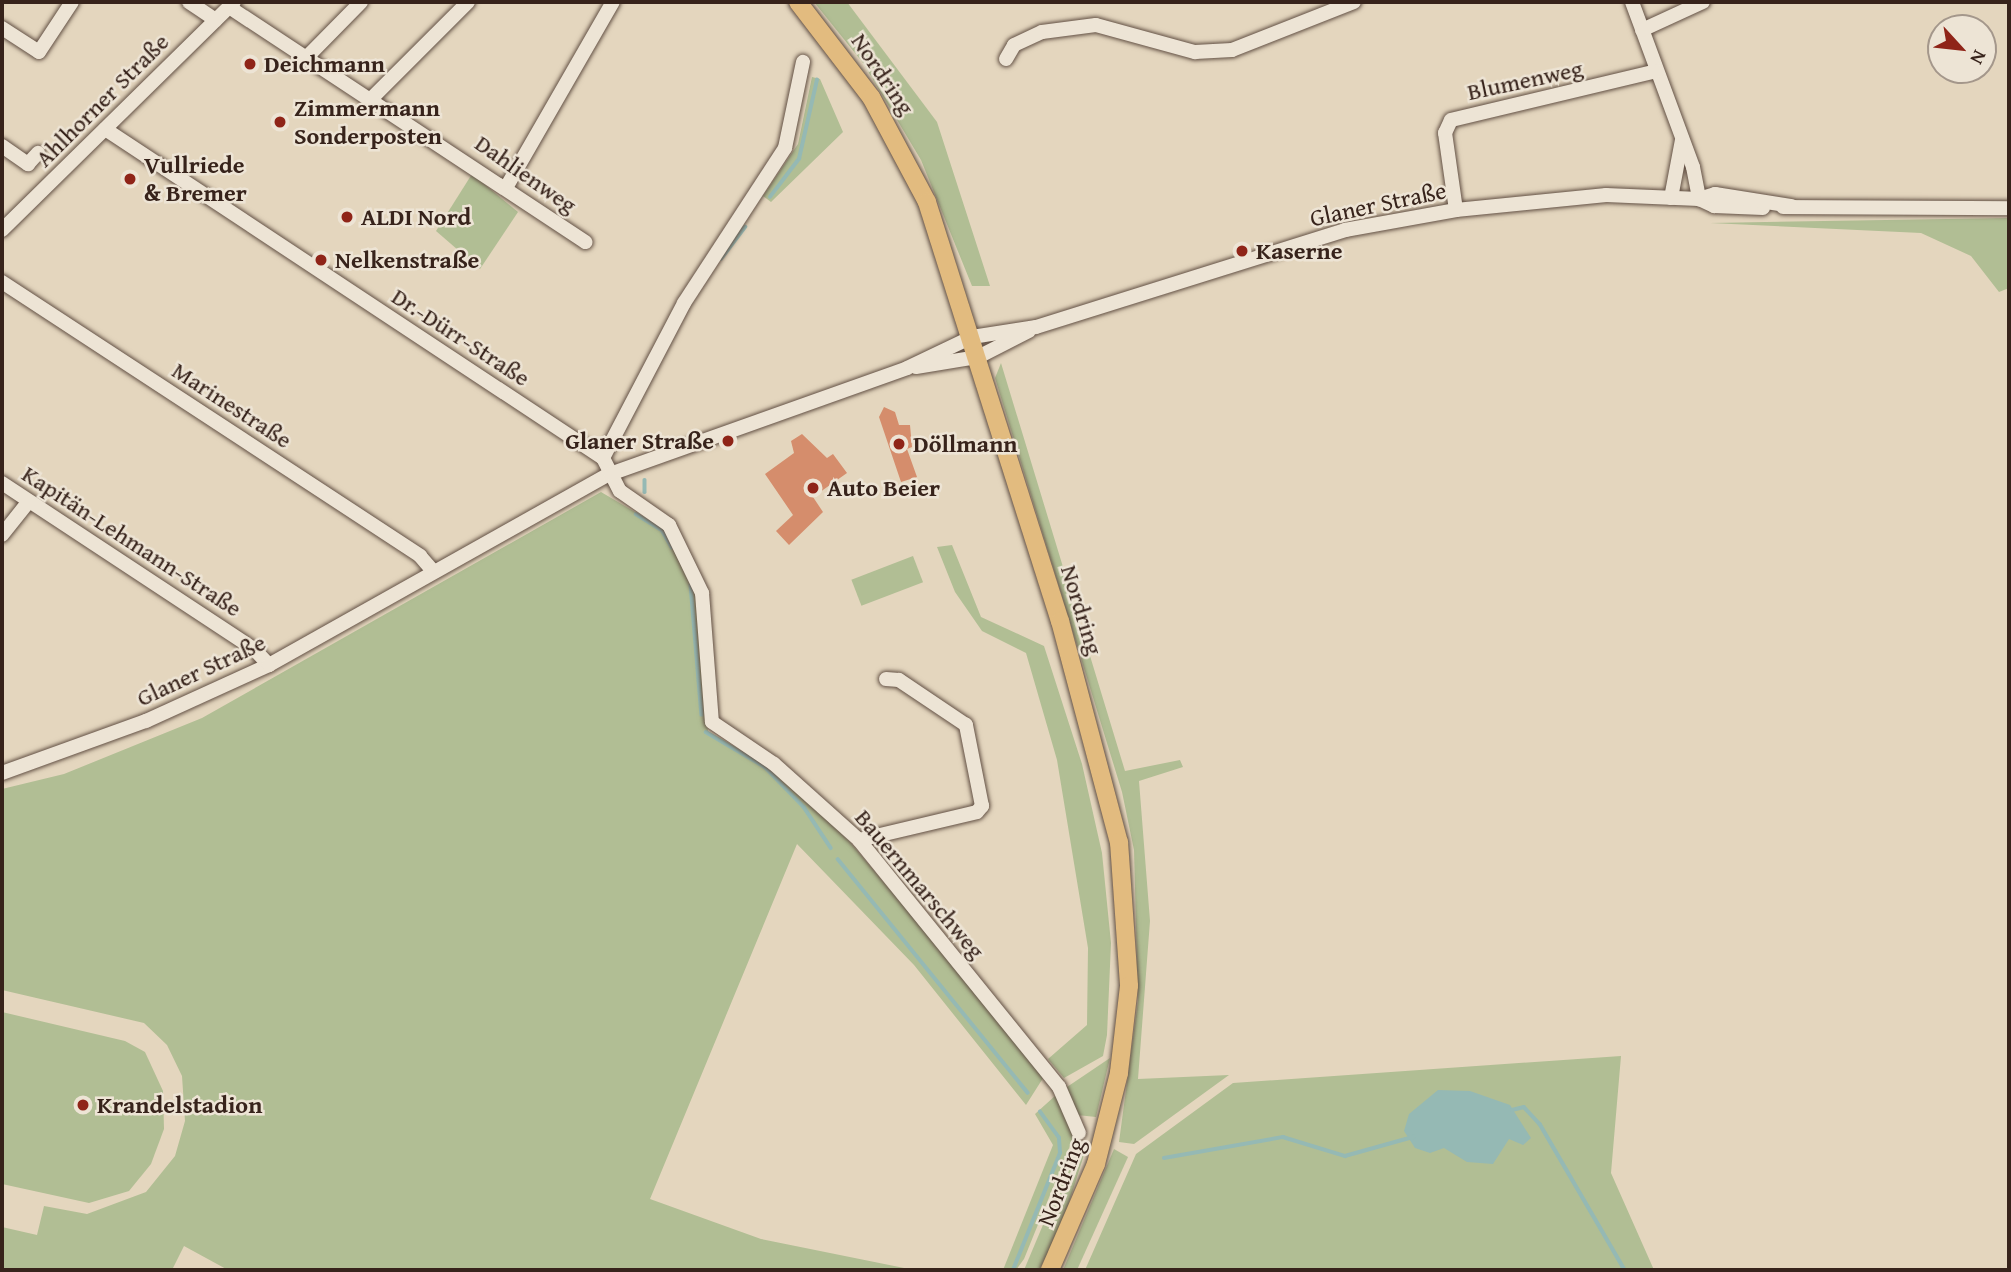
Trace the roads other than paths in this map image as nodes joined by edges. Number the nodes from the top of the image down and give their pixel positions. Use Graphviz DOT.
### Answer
graph roads {
  1 [pos="72,2"];
  2 [pos="189,2"];
  3 [pos="360,2"];
  4 [pos="468,2"];
  5 [pos="613,2"];
  6 [pos="798,2"];
  7 [pos="1354,2"];
  8 [pos="1632,2"];
  9 [pos="1703,2"];
  10 [pos="231,4"];
  11 [pos="216,20"];
  12 [pos="2,28"];
  13 [pos="1642,30"];
  14 [pos="307,57"];
  15 [pos="1006,59"];
  16 [pos="803,62"];
  17 [pos="1656,71"];
  18 [pos="372,98"];
  19 [pos="105,129"];
  20 [pos="1682,138"];
  21 [pos="2,146"];
  22 [pos="38,153"];
  23 [pos="506,186"];
  24 [pos="1671,198"];
  25 [pos="1699,199"];
  26 [pos="2009,208"];
  27 [pos="1455,210"];
  28 [pos="2,230"];
  29 [pos="586,242"];
  30 [pos="2,282"];
  31 [pos="1036,327"];
  32 [pos="972,337"];
  33 [pos="978,357"];
  34 [pos="907,368"];
  35 [pos="603,458"];
  36 [pos="610,474"];
  37 [pos="2,483"];
  38 [pos="30,501"];
  39 [pos="2,535"];
  40 [pos="433,570"];
  41 [pos="269,665"];
  42 [pos="886,679"];
  43 [pos="2,773"];
  44 [pos="859,840"];
  45 [pos="1079,1133"];
  46 [pos="1051,1270"];
  1 -- 12 [label="street"];
  2 -- 11 [label="street"];
  3 -- 14 [label="street"];
  4 -- 18 [label="street"];
  5 -- 23 [label="street"];
  6 -- 32 [label="main road, Nordring"];
  7 -- 15 [label="street"];
  8 -- 13 [label="street"];
  9 -- 13 [label="street"];
  10 -- 11 [label="street, Ahlhorner Straße"];
  10 -- 14 [label="street, Dahlienweg"];
  11 -- 19 [label="street, Ahlhorner Straße"];
  13 -- 17 [label="street"];
  14 -- 18 [label="street, Dahlienweg"];
  16 -- 35 [label="street"];
  17 -- 20 [label="street"];
  17 -- 27 [label="street, Blumenweg"];
  18 -- 23 [label="street, Dahlienweg"];
  19 -- 28 [label="street, Ahlhorner Straße"];
  19 -- 35 [label="street, Dr.-Dürr-Straße"];
  20 -- 24 [label="street"];
  20 -- 25 [label="street"];
  21 -- 22 [label="street"];
  23 -- 29 [label="street, Dahlienweg"];
  24 -- 25 [label="street, Glaner Straße"];
  24 -- 27 [label="street, Glaner Straße"];
  25 -- 26 [label="street, Glaner Straße"];
  27 -- 31 [label="street, Glaner Straße"];
  30 -- 40 [label="street, Marinestraße"];
  31 -- 32 [label="street, Glaner Straße"];
  31 -- 33 [label="street, Glaner Straße"];
  32 -- 33 [label="main road, Nordring"];
  32 -- 34 [label="street, Glaner Straße"];
  33 -- 34 [label="street, Glaner Straße"];
  33 -- 46 [label="main road, Nordring"];
  34 -- 36 [label="street, Glaner Straße"];
  35 -- 36 [label="street"];
  36 -- 40 [label="street, Glaner Straße"];
  36 -- 44 [label="street, Bauernmarschweg"];
  37 -- 38 [label="street, Kapitän-Lehmann-Straße"];
  38 -- 39 [label="street"];
  38 -- 41 [label="street, Kapitän-Lehmann-Straße"];
  40 -- 41 [label="street, Glaner Straße"];
  41 -- 43 [label="street, Glaner Straße"];
  42 -- 44 [label="street"];
  44 -- 45 [label="street, Bauernmarschweg"];
}
